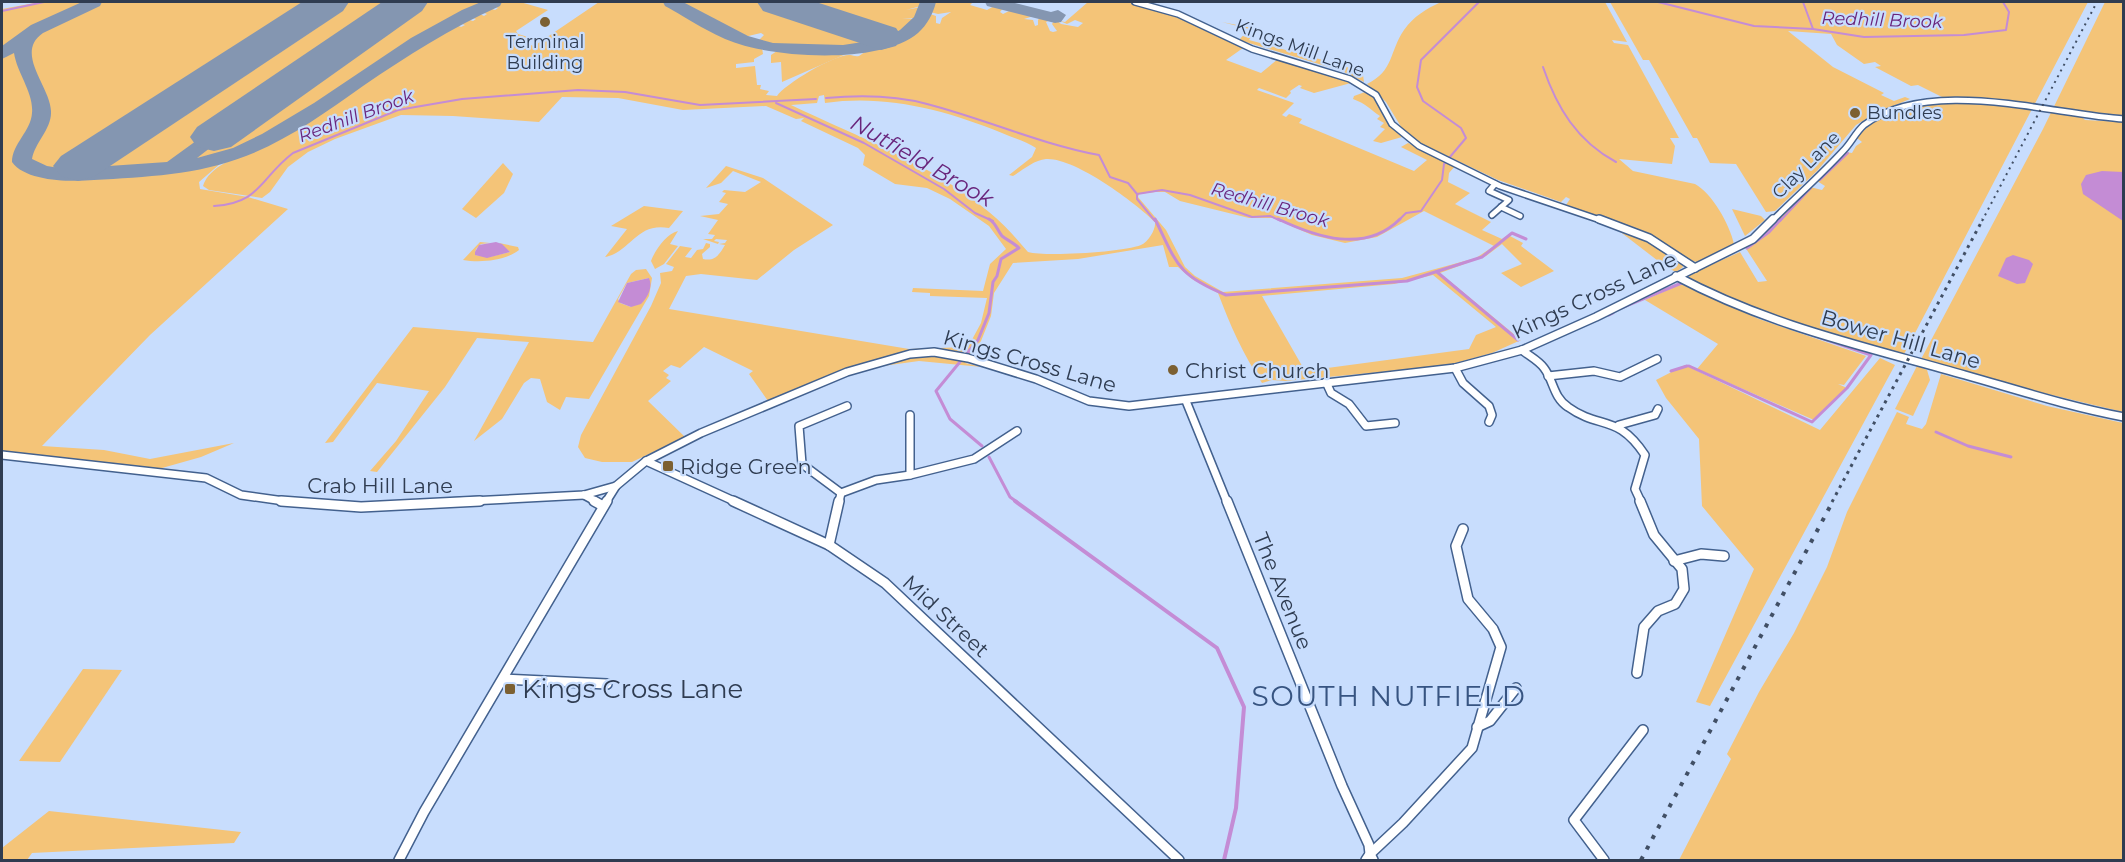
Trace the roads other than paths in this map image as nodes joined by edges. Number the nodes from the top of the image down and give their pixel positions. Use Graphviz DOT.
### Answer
graph roads {
  1 [pos="1136,2"];
  2 [pos="2124,119"];
  3 [pos="1496,184"];
  4 [pos="1501,207"];
  5 [pos="1492,215"];
  6 [pos="1520,216"];
  7 [pos="1695,268"];
  8 [pos="1676,276"];
  9 [pos="1522,350"];
  10 [pos="1657,359"];
  11 [pos="1455,368"];
  12 [pos="1548,376"];
  13 [pos="1326,381"];
  14 [pos="1186,401"];
  15 [pos="847,406"];
  16 [pos="1657,412"];
  17 [pos="910,415"];
  18 [pos="2124,417"];
  19 [pos="1489,422"];
  20 [pos="1395,423"];
  21 [pos="1619,424"];
  22 [pos="1017,431"];
  23 [pos="2,455"];
  24 [pos="646,461"];
  25 [pos="910,475"];
  26 [pos="616,486"];
  27 [pos="841,493"];
  28 [pos="584,495"];
  29 [pos="603,506"];
  30 [pos="1462,529"];
  31 [pos="830,545"];
  32 [pos="1724,556"];
  33 [pos="1674,561"];
  34 [pos="1637,673"];
  35 [pos="504,679"];
  36 [pos="607,684"];
  37 [pos="1516,688"];
  38 [pos="1477,727"];
  39 [pos="1643,730"];
  40 [pos="1370,858"];
  41 [pos="399,861"];
  42 [pos="1179,861"];
  43 [pos="1604,861"];
  1 -- 3 [label="street, Kings Mill Lane"];
  2 -- 7 [label="street, Clay Lane"];
  3 -- 4 [label="street"];
  3 -- 7 [label="street, Kings Mill Lane"];
  4 -- 5 [label="street"];
  4 -- 6 [label="street"];
  7 -- 8 [label="street, Kings Cross Lane"];
  8 -- 9 [label="street, Kings Cross Lane"];
  8 -- 18 [label="street, Bower Hill Lane"];
  9 -- 11 [label="street, Kings Cross Lane"];
  9 -- 12 [label="street"];
  10 -- 12 [label="street"];
  11 -- 13 [label="street, Kings Cross Lane"];
  11 -- 19 [label="street"];
  12 -- 21 [label="street"];
  13 -- 14 [label="street, Kings Cross Lane"];
  13 -- 20 [label="street"];
  14 -- 24 [label="street, Kings Cross Lane"];
  14 -- 40 [label="street, The Avenue"];
  15 -- 27 [label="street"];
  16 -- 21 [label="street"];
  17 -- 25 [label="street"];
  21 -- 33 [label="street"];
  22 -- 25 [label="street"];
  23 -- 28 [label="street, Crab Hill Lane"];
  24 -- 26 [label="street, Kings Cross Lane"];
  24 -- 31 [label="street, Mid Street"];
  25 -- 27 [label="street"];
  26 -- 28 [label="street, Crab Hill Lane"];
  26 -- 29 [label="street, Kings Cross Lane"];
  27 -- 31 [label="street"];
  28 -- 29 [label="street"];
  29 -- 35 [label="street, Kings Cross Lane"];
  30 -- 38 [label="street"];
  31 -- 42 [label="street, Mid Street"];
  32 -- 33 [label="street"];
  33 -- 34 [label="street"];
  35 -- 36 [label="street"];
  35 -- 41 [label="street, Kings Cross Lane"];
  37 -- 38 [label="street"];
  38 -- 40 [label="street"];
  39 -- 43 [label="street"];
}
